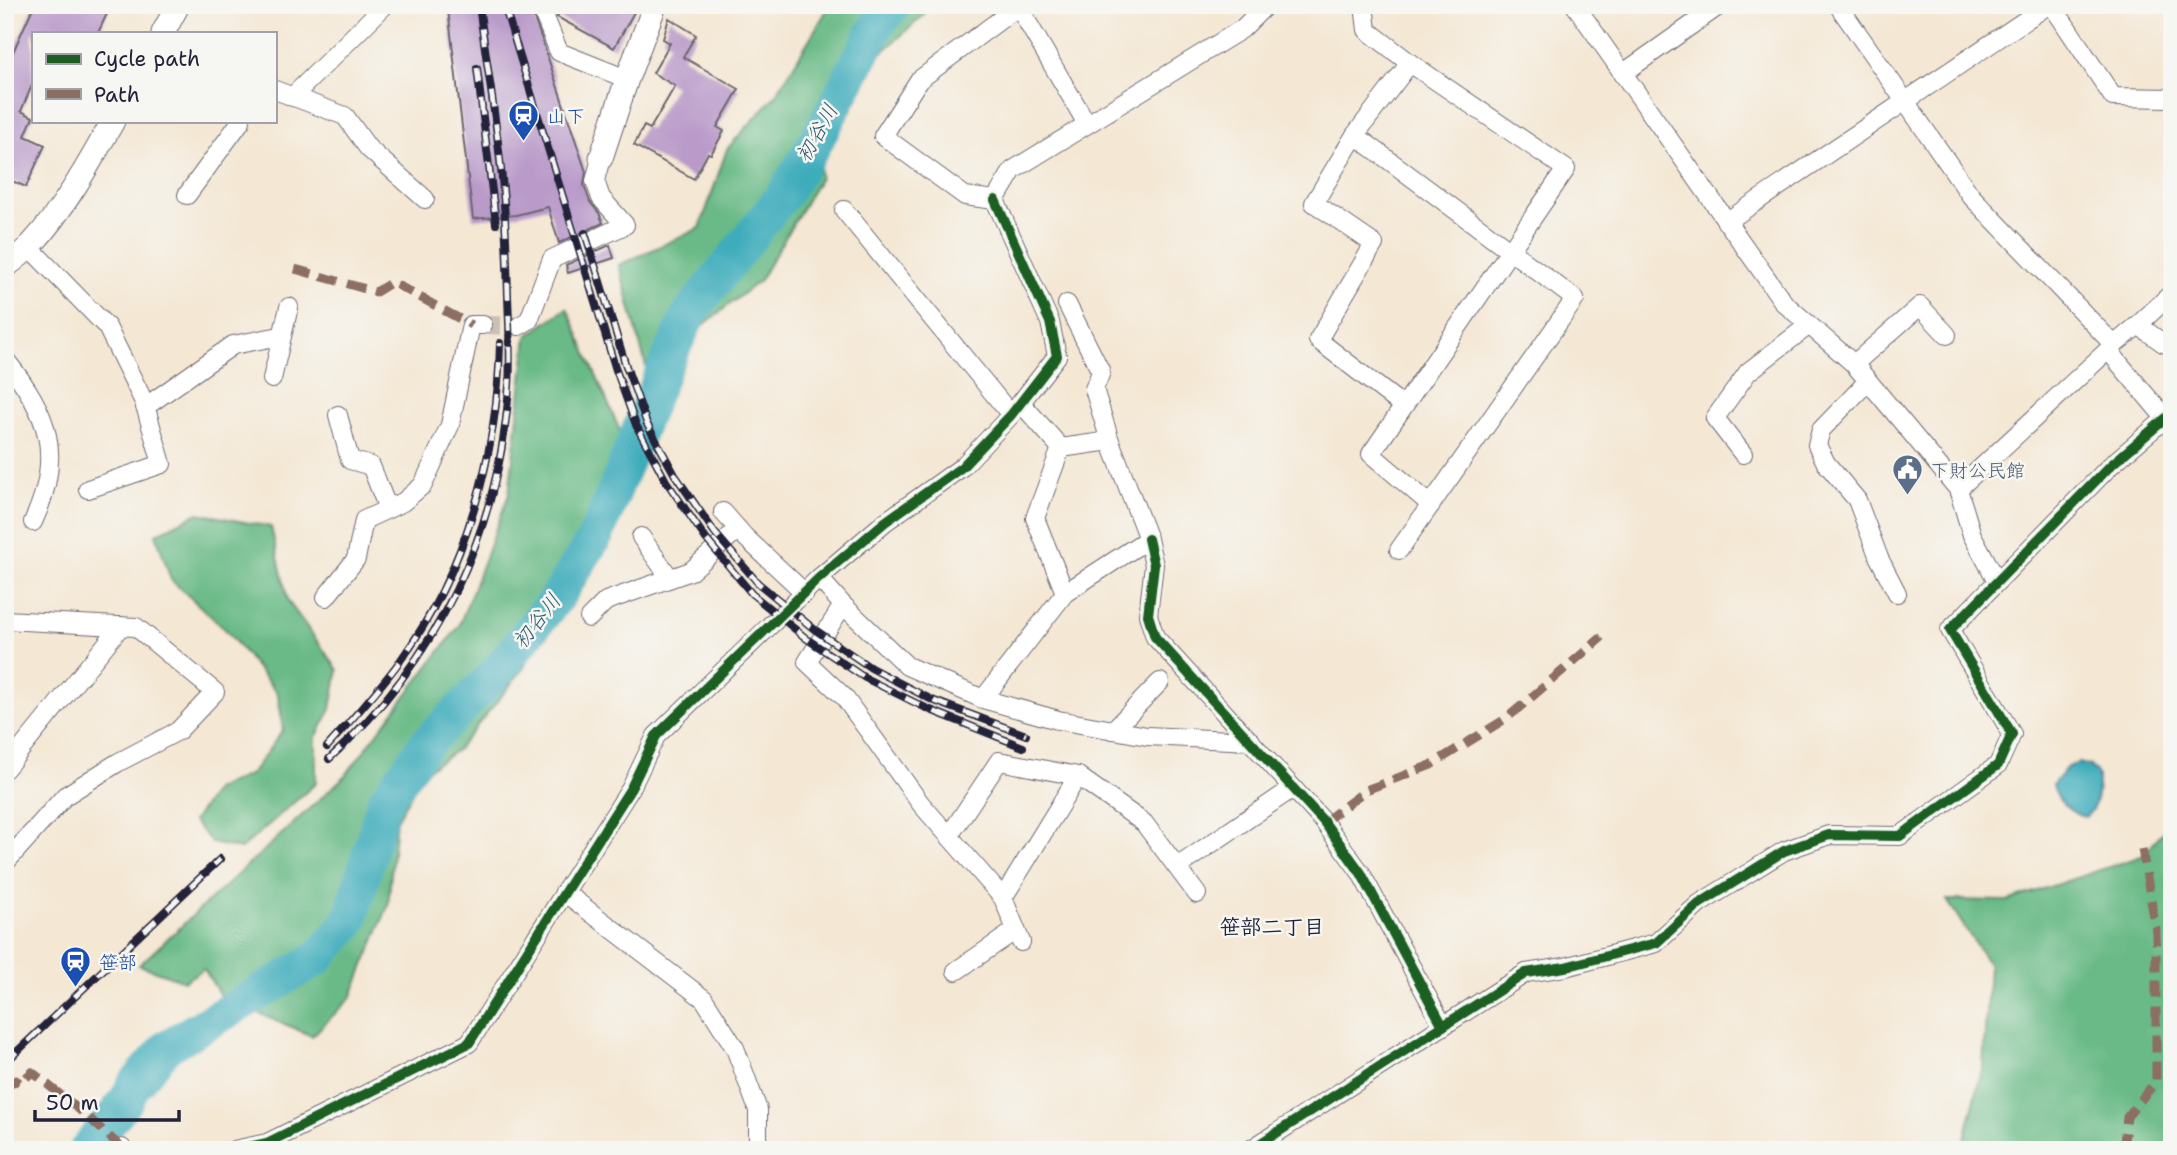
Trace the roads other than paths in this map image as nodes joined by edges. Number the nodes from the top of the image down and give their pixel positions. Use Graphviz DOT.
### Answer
graph roads {
  1 [pos="385,5"];
  2 [pos="540,5"];
  3 [pos="655,5"];
  4 [pos="1266,5"];
  5 [pos="1364,5"];
  6 [pos="1575,5"];
  7 [pos="1720,5"];
  8 [pos="1838,5"];
  9 [pos="2050,5"];
  10 [pos="1019,6"];
  11 [pos="1410,63"];
  12 [pos="1622,74"];
  13 [pos="627,79"];
  14 [pos="276,90"];
  15 [pos="292,97"];
  16 [pos="2172,98"];
  17 [pos="1905,102"];
  18 [pos="112,122"];
  19 [pos="240,122"];
  20 [pos="1087,124"];
  21 [pos="1355,135"];
  22 [pos="601,158"];
  23 [pos="187,195"];
  24 [pos="425,199"];
  25 [pos="995,200"];
  26 [pos="844,210"];
  27 [pos="1726,222"];
  28 [pos="29,247"];
  29 [pos="1510,251"];
  30 [pos="5,267"];
  31 [pos="2172,293"];
  32 [pos="1067,304"];
  33 [pos="289,307"];
  34 [pos="483,325"];
  35 [pos="1810,325"];
  36 [pos="519,326"];
  37 [pos="2138,326"];
  38 [pos="1947,335"];
  39 [pos="281,336"];
  40 [pos="2172,346"];
  41 [pos="2111,348"];
  42 [pos="5,359"];
  43 [pos="1854,364"];
  44 [pos="272,379"];
  45 [pos="1868,381"];
  46 [pos="1404,406"];
  47 [pos="145,407"];
  48 [pos="1016,409"];
  49 [pos="338,415"];
  50 [pos="2169,415"];
  51 [pos="1111,441"];
  52 [pos="1061,448"];
  53 [pos="1743,454"];
  54 [pos="88,489"];
  55 [pos="1958,489"];
  56 [pos="1430,505"];
  57 [pos="388,509"];
  58 [pos="723,512"];
  59 [pos="33,522"];
  60 [pos="738,530"];
  61 [pos="641,537"];
  62 [pos="1148,539"];
  63 [pos="1399,550"];
  64 [pos="670,578"];
  65 [pos="819,578"];
  66 [pos="1997,581"];
  67 [pos="804,593"];
  68 [pos="1065,593"];
  69 [pos="1897,593"];
  70 [pos="326,597"];
  71 [pos="843,605"];
  72 [pos="589,618"];
  73 [pos="5,620"];
  74 [pos="121,626"];
  75 [pos="1160,682"];
  76 [pos="983,699"];
  77 [pos="1113,730"];
  78 [pos="1251,741"];
  79 [pos="5,769"];
  80 [pos="1078,776"];
  81 [pos="1293,788"];
  82 [pos="949,836"];
  83 [pos="5,863"];
  84 [pos="1177,867"];
  85 [pos="564,892"];
  86 [pos="1198,894"];
  87 [pos="1003,898"];
  88 [pos="956,971"];
  89 [pos="1443,1026"];
  90 [pos="234,1150"];
  91 [pos="758,1150"];
  92 [pos="1250,1150"];
  1 -- 15 [label="street"];
  2 -- 13 [label="street"];
  3 -- 13 [label="street"];
  4 -- 20 [label="street"];
  5 -- 11 [label="street"];
  6 -- 12 [label="street"];
  7 -- 12 [label="street"];
  8 -- 17 [label="street"];
  9 -- 16 [label="street"];
  9 -- 17 [label="street"];
  10 -- 20 [label="street"];
  10 -- 25 [label="street"];
  11 -- 21 [label="street"];
  11 -- 29 [label="street"];
  12 -- 27 [label="street"];
  13 -- 22 [label="street"];
  14 -- 15 [label="street"];
  15 -- 24 [label="street"];
  17 -- 27 [label="street"];
  17 -- 41 [label="street"];
  18 -- 28 [label="street"];
  19 -- 23 [label="street"];
  20 -- 25 [label="street"];
  21 -- 29 [label="street"];
  21 -- 46 [label="street"];
  22 -- 36 [label="street"];
  25 -- 48 [label="street"];
  26 -- 48 [label="street"];
  27 -- 35 [label="street"];
  28 -- 30 [label="street"];
  28 -- 47 [label="street"];
  29 -- 46 [label="street"];
  29 -- 56 [label="street"];
  31 -- 37 [label="street"];
  32 -- 51 [label="street"];
  33 -- 39 [label="street"];
  34 -- 57 [label="street"];
  35 -- 43 [label="street"];
  35 -- 53 [label="street"];
  37 -- 40 [label="street"];
  37 -- 41 [label="street"];
  38 -- 43 [label="street"];
  39 -- 44 [label="street"];
  39 -- 47 [label="street"];
  41 -- 50 [label="street"];
  41 -- 55 [label="street"];
  42 -- 59 [label="street"];
  43 -- 45 [label="street"];
  45 -- 55 [label="street"];
  45 -- 69 [label="street"];
  46 -- 56 [label="street"];
  47 -- 54 [label="street"];
  48 -- 52 [label="street"];
  48 -- 65 [label="street"];
  49 -- 57 [label="street"];
  50 -- 66 [label="street"];
  51 -- 52 [label="street"];
  51 -- 62 [label="street"];
  52 -- 68 [label="street"];
  55 -- 66 [label="street"];
  56 -- 63 [label="street"];
  57 -- 70 [label="street"];
  58 -- 60 [label="street"];
  60 -- 64 [label="street"];
  60 -- 67 [label="street"];
  61 -- 64 [label="street"];
  62 -- 68 [label="street"];
  62 -- 78 [label="street"];
  64 -- 72 [label="street"];
  65 -- 67 [label="street"];
  65 -- 71 [label="street"];
  66 -- 89 [label="street"];
  67 -- 85 [label="street"];
  68 -- 76 [label="street"];
  71 -- 76 [label="street"];
  71 -- 82 [label="street"];
  73 -- 74 [label="street"];
  74 -- 79 [label="street"];
  74 -- 83 [label="street"];
  75 -- 77 [label="street"];
  76 -- 77 [label="street"];
  77 -- 78 [label="street"];
  78 -- 81 [label="street"];
  80 -- 82 [label="street"];
  80 -- 84 [label="street"];
  80 -- 87 [label="street"];
  81 -- 84 [label="street"];
  81 -- 89 [label="street"];
  82 -- 87 [label="street"];
  84 -- 86 [label="street"];
  85 -- 90 [label="street"];
  85 -- 91 [label="street"];
  87 -- 88 [label="street"];
  89 -- 92 [label="street"];
}
